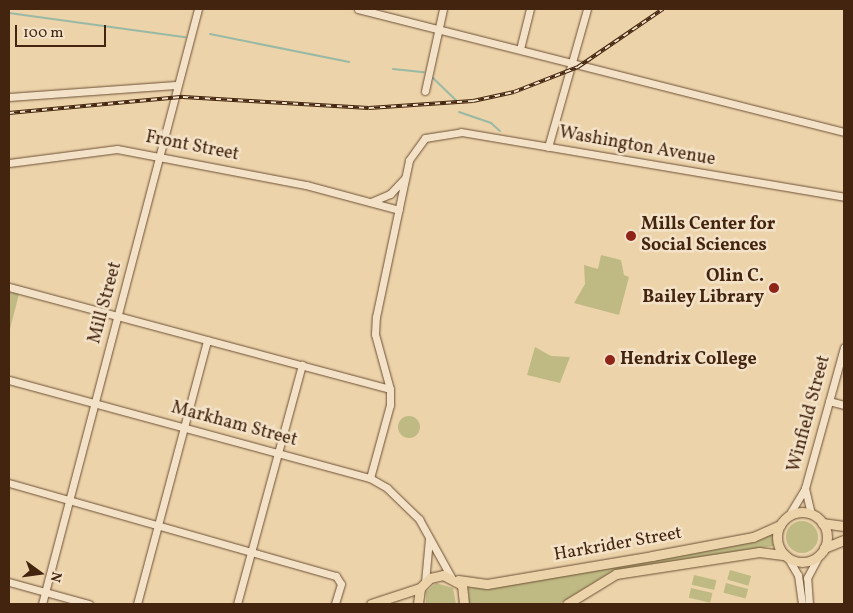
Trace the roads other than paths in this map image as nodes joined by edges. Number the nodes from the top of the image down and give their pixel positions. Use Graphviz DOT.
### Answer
graph roads {
  1 [pos="198,9"];
  2 [pos="358,9"];
  3 [pos="443,9"];
  4 [pos="530,9"];
  5 [pos="587,9"];
  6 [pos="438,29"];
  7 [pos="520,49"];
  8 [pos="572,62"];
  9 [pos="176,85"];
  10 [pos="425,91"];
  11 [pos="9,98"];
  12 [pos="844,132"];
  13 [pos="548,147"];
  14 [pos="160,156"];
  15 [pos="9,163"];
  16 [pos="405,176"];
  17 [pos="844,197"];
  18 [pos="367,203"];
  19 [pos="398,210"];
  20 [pos="9,287"];
  21 [pos="118,315"];
  22 [pos="207,340"];
  23 [pos="844,347"];
  24 [pos="302,365"];
  25 [pos="9,380"];
  26 [pos="390,389"];
  27 [pos="829,401"];
  28 [pos="94,403"];
  29 [pos="844,405"];
  30 [pos="184,428"];
  31 [pos="279,452"];
  32 [pos="370,478"];
  33 [pos="9,483"];
  34 [pos="805,488"];
  35 [pos="69,499"];
  36 [pos="811,514"];
  37 [pos="789,515"];
  38 [pos="822,523"];
  39 [pos="780,525"];
  40 [pos="158,526"];
  41 [pos="844,526"];
  42 [pos="429,536"];
  43 [pos="844,540"];
  44 [pos="822,551"];
  45 [pos="252,553"];
  46 [pos="786,556"];
  47 [pos="455,579"];
  48 [pos="9,582"];
  49 [pos="422,585"];
  50 [pos="45,592"];
  51 [pos="42,604"];
  52 [pos="89,604"];
  53 [pos="138,604"];
  54 [pos="237,604"];
  55 [pos="336,604"];
  56 [pos="371,604"];
  57 [pos="418,604"];
  58 [pos="464,604"];
  59 [pos="567,604"];
  60 [pos="802,604"];
  61 [pos="809,604"];
  1 -- 9 [label="street, Mill Street"];
  2 -- 6 [label="street"];
  3 -- 6 [label="street"];
  4 -- 7 [label="street"];
  5 -- 8 [label="street"];
  6 -- 7 [label="street"];
  6 -- 10 [label="street"];
  7 -- 8 [label="street"];
  8 -- 12 [label="street"];
  8 -- 13 [label="street"];
  9 -- 11 [label="street"];
  9 -- 14 [label="street, Mill Street"];
  13 -- 16 [label="street, Washington Avenue"];
  13 -- 17 [label="street, Washington Avenue"];
  14 -- 15 [label="street, Front Street"];
  14 -- 18 [label="street, Front Street"];
  14 -- 21 [label="street, Mill Street"];
  16 -- 18 [label="street"];
  16 -- 19 [label="street"];
  18 -- 19 [label="street, Front Street"];
  19 -- 26 [label="street"];
  20 -- 21 [label="street"];
  21 -- 22 [label="street"];
  21 -- 28 [label="street, Mill Street"];
  22 -- 24 [label="street"];
  22 -- 30 [label="street"];
  23 -- 27 [label="street, Winfield Street"];
  24 -- 26 [label="street"];
  24 -- 31 [label="street"];
  25 -- 28 [label="street, Markham Street"];
  26 -- 32 [label="street"];
  27 -- 29 [label="street"];
  27 -- 34 [label="street, Winfield Street"];
  28 -- 30 [label="street, Markham Street"];
  28 -- 35 [label="street, Mill Street"];
  30 -- 31 [label="street, Markham Street"];
  30 -- 40 [label="street"];
  31 -- 32 [label="street, Markham Street"];
  31 -- 45 [label="street"];
  32 -- 42 [label="street, Markham Street"];
  33 -- 35 [label="street"];
  34 -- 36 [label="street, Winfield Street"];
  34 -- 37 [label="street, Winfield Street"];
  35 -- 40 [label="street"];
  35 -- 50 [label="street, Mill Street"];
  36 -- 37 [label="main road"];
  36 -- 38 [label="main road"];
  37 -- 39 [label="main road"];
  38 -- 41 [label="main road"];
  38 -- 44 [label="main road"];
  39 -- 46 [label="main road"];
  39 -- 47 [label="main road, Harkrider Street"];
  40 -- 45 [label="street"];
  40 -- 53 [label="street"];
  42 -- 47 [label="street, Markham Street"];
  42 -- 49 [label="street"];
  43 -- 44 [label="main road"];
  44 -- 46 [label="main road"];
  44 -- 61 [label="street"];
  45 -- 54 [label="street"];
  45 -- 55 [label="street"];
  46 -- 59 [label="main road, Harkrider Street"];
  46 -- 60 [label="street"];
  47 -- 49 [label="main road, Harkrider Street"];
  47 -- 58 [label="main road"];
  48 -- 50 [label="street"];
  49 -- 56 [label="main road"];
  49 -- 57 [label="main road"];
  50 -- 51 [label="street, Mill Street"];
  50 -- 52 [label="street"];
}
